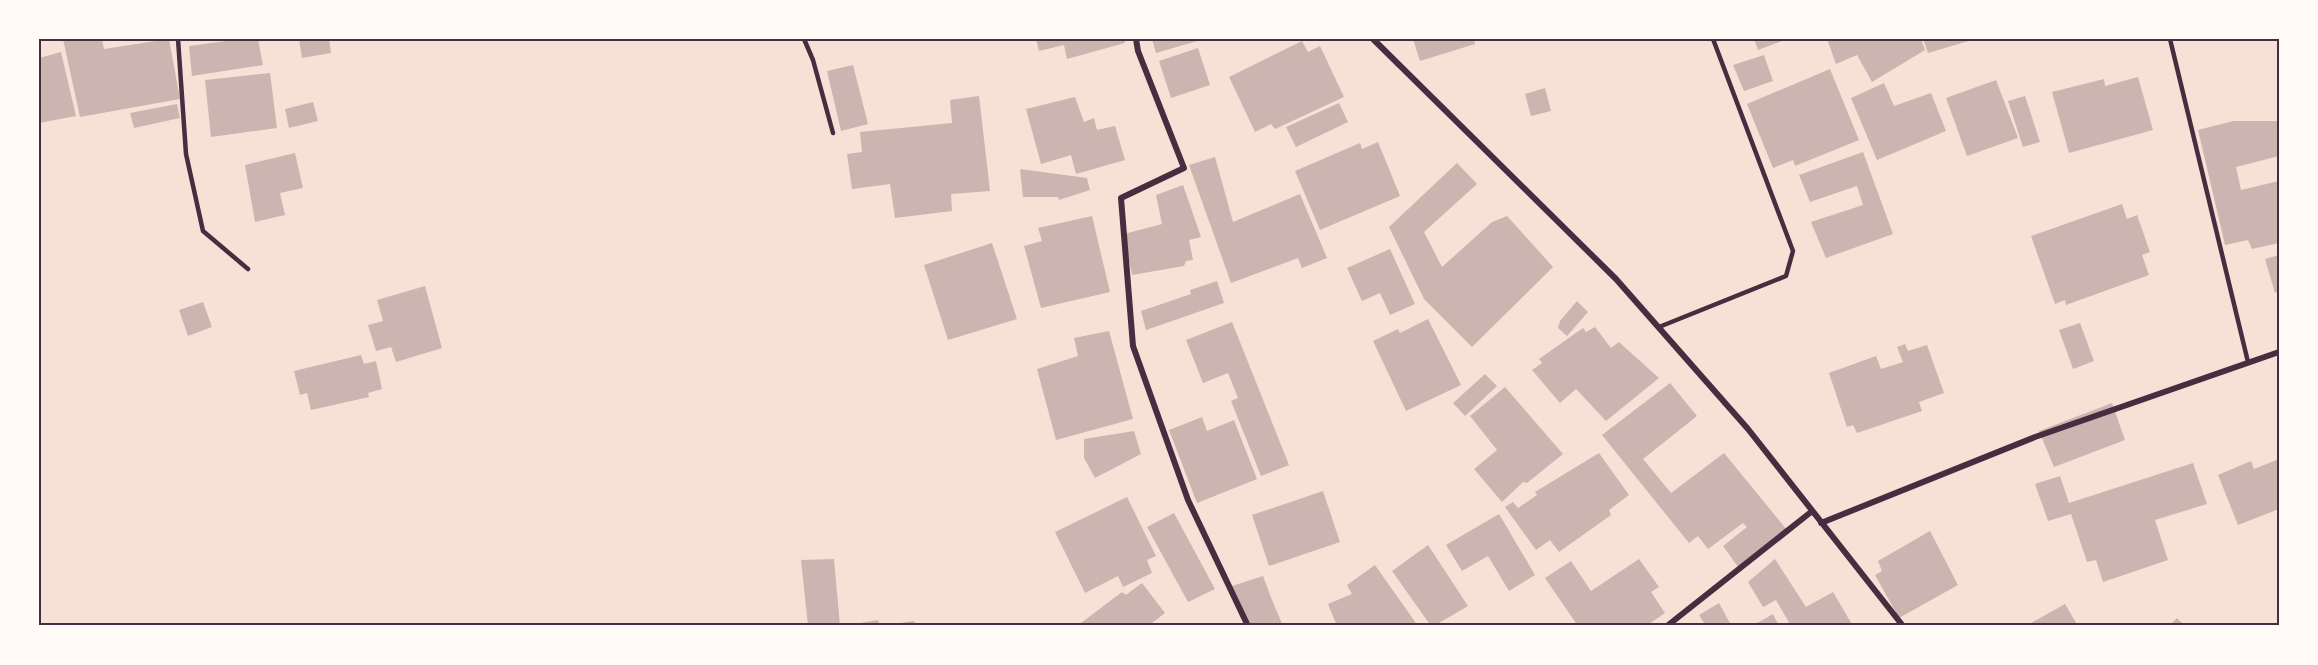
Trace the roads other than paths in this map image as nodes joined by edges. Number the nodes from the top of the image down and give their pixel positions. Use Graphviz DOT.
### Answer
graph roads {
  1 [pos="178,39"];
  2 [pos="804,39"];
  3 [pos="1136,39"];
  4 [pos="1373,39"];
  5 [pos="1713,39"];
  6 [pos="2170,39"];
  7 [pos="833,133"];
  8 [pos="248,269"];
  9 [pos="1659,327"];
  10 [pos="2279,352"];
  11 [pos="2248,362"];
  12 [pos="1811,512"];
  13 [pos="1821,523"];
  14 [pos="1248,626"];
  15 [pos="1667,626"];
  16 [pos="1903,626"];
  1 -- 8 [label="lane"];
  2 -- 7 [label="lane"];
  3 -- 14 [label="street"];
  4 -- 9 [label="street"];
  5 -- 9 [label="lane"];
  6 -- 11 [label="lane"];
  9 -- 12 [label="street"];
  10 -- 11 [label="street"];
  11 -- 13 [label="street"];
  12 -- 13 [label="street"];
  12 -- 15 [label="street"];
  13 -- 16 [label="street"];
}
